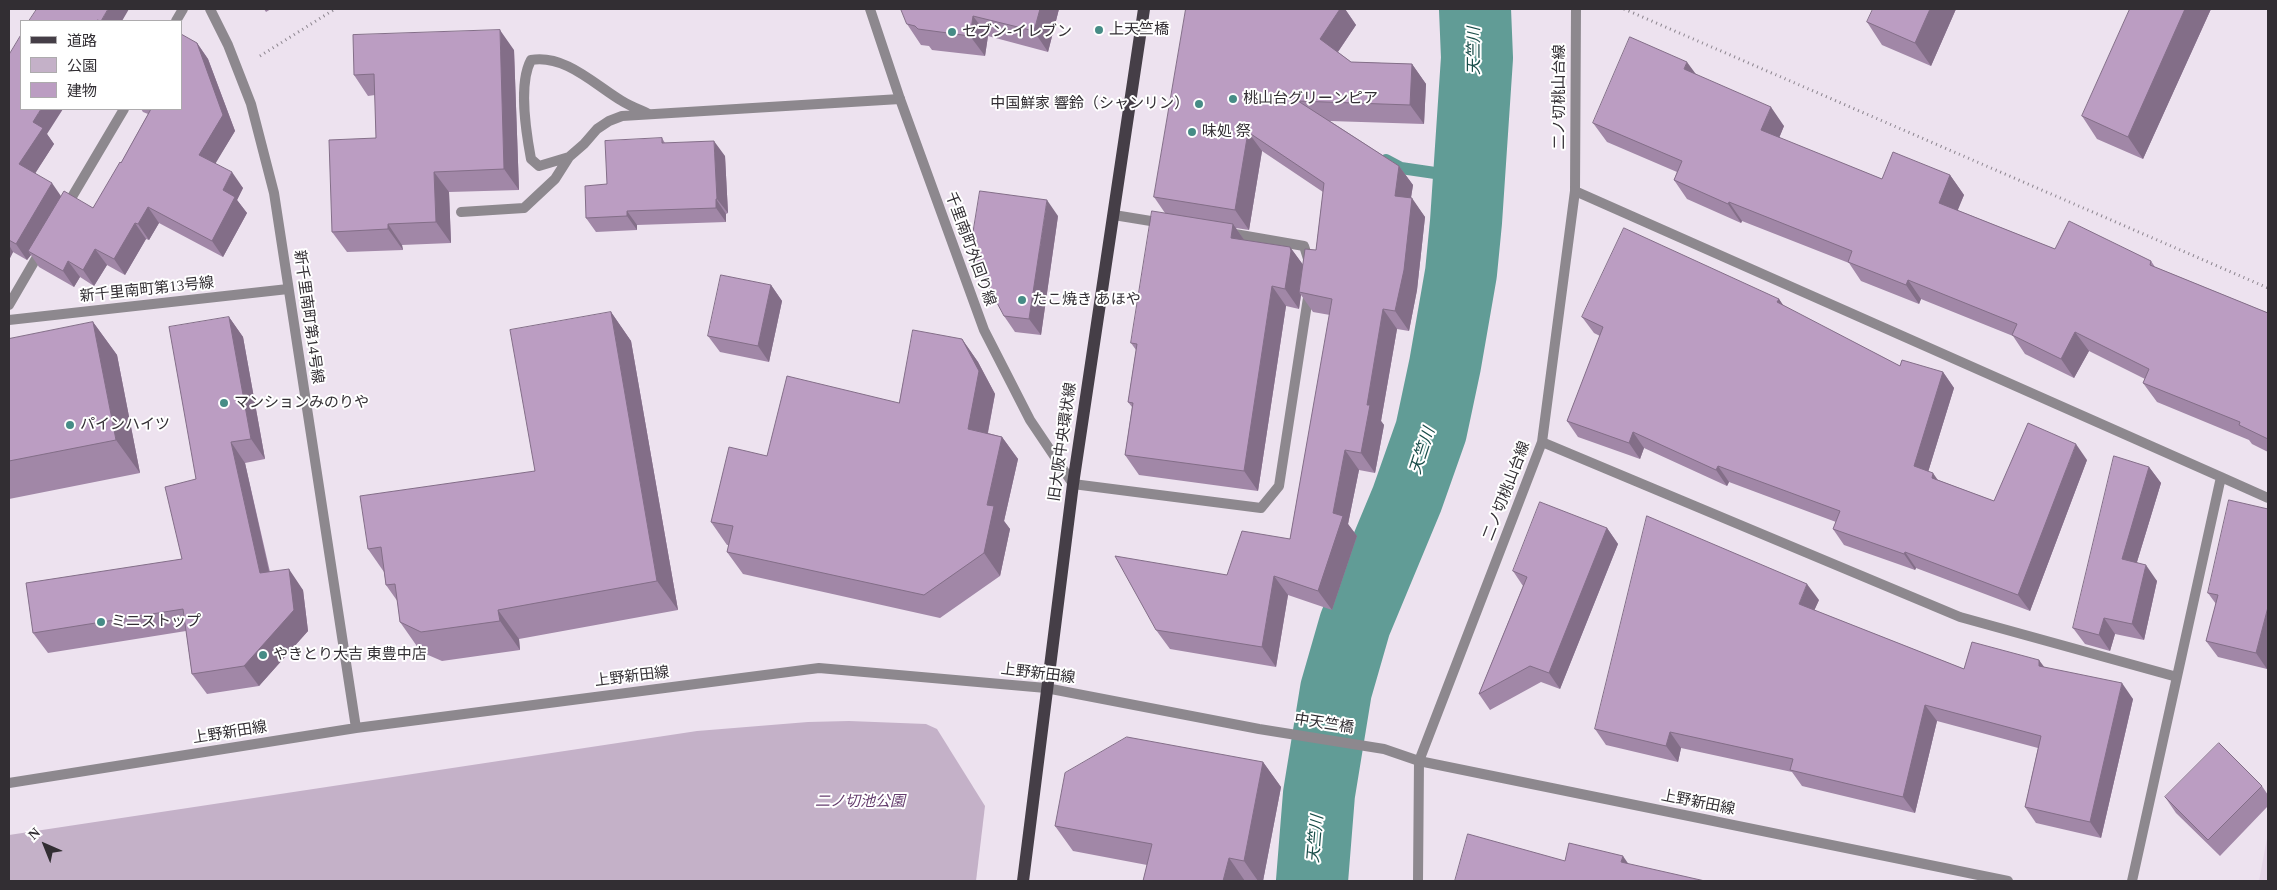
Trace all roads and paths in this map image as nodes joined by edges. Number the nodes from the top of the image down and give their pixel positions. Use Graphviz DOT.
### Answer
graph roads {
  1 [pos="183,9"];
  2 [pos="210,9"];
  3 [pos="335,9"];
  4 [pos="870,9"];
  5 [pos="1144,9"];
  6 [pos="1576,9"];
  7 [pos="1624,9"];
  8 [pos="177,20"];
  9 [pos="238,70"];
  10 [pos="900,99"];
  11 [pos="123,110"];
  12 [pos="647,113"];
  13 [pos="569,157"];
  14 [pos="1575,192"];
  15 [pos="461,212"];
  16 [pos="1114,215"];
  17 [pos="59,220"];
  18 [pos="1171,224"];
  19 [pos="1218,232"];
  20 [pos="49,237"];
  21 [pos="2268,288"];
  22 [pos="288,289"];
  23 [pos="9,305"];
  24 [pos="9,320"];
  25 [pos="1542,442"];
  26 [pos="2220,477"];
  27 [pos="1073,484"];
  28 [pos="2268,498"];
  29 [pos="2177,677"];
  30 [pos="1046,688"];
  31 [pos="356,728"];
  32 [pos="1259,729"];
  33 [pos="1384,749"];
  34 [pos="1419,761"];
  35 [pos="9,784"];
  36 [pos="1023,881"];
  37 [pos="1418,881"];
  38 [pos="2008,881"];
  39 [pos="2132,881"];
  1 -- 8 [label="street"];
  2 -- 9 [label="street, 新千里南町第14号線"];
  3 -- 9 [label="path"];
  4 -- 10 [label="street, 千里南町外回り線"];
  5 -- 16 [label="main road, 旧大阪中央環状線"];
  6 -- 14 [label="street, 二ノ切桃山台線"];
  7 -- 21 [label="path"];
  9 -- 22 [label="street, 新千里南町第14号線"];
  10 -- 12 [label="street"];
  10 -- 27 [label="street, 千里南町外回り線"];
  11 -- 17 [label="street"];
  12 -- 13 [label="street"];
  12 -- 13 [label="street"];
  13 -- 15 [label="street"];
  14 -- 25 [label="street, 二ノ切桃山台線"];
  14 -- 26 [label="street"];
  16 -- 18 [label="street"];
  16 -- 27 [label="main road, 旧大阪中央環状線"];
  19 -- 27 [label="street"];
  20 -- 23 [label="street"];
  22 -- 24 [label="street, 新千里南町第13号線"];
  22 -- 31 [label="street, 新千里南町第14号線"];
  25 -- 29 [label="street"];
  25 -- 34 [label="street, 二ノ切桃山台線"];
  26 -- 28 [label="street"];
  26 -- 29 [label="street"];
  27 -- 30 [label="main road, 旧大阪中央環状線"];
  29 -- 39 [label="street"];
  30 -- 31 [label="street, 上野新田線"];
  30 -- 32 [label="street, 上野新田線"];
  30 -- 36 [label="main road, 旧大阪中央環状線"];
  31 -- 35 [label="street, 上野新田線"];
  32 -- 33 [label="street, 中天竺橋"];
  33 -- 34 [label="street, 上野新田線"];
  34 -- 37 [label="street, 二ノ切桃山台線"];
  34 -- 38 [label="street, 上野新田線"];
}
